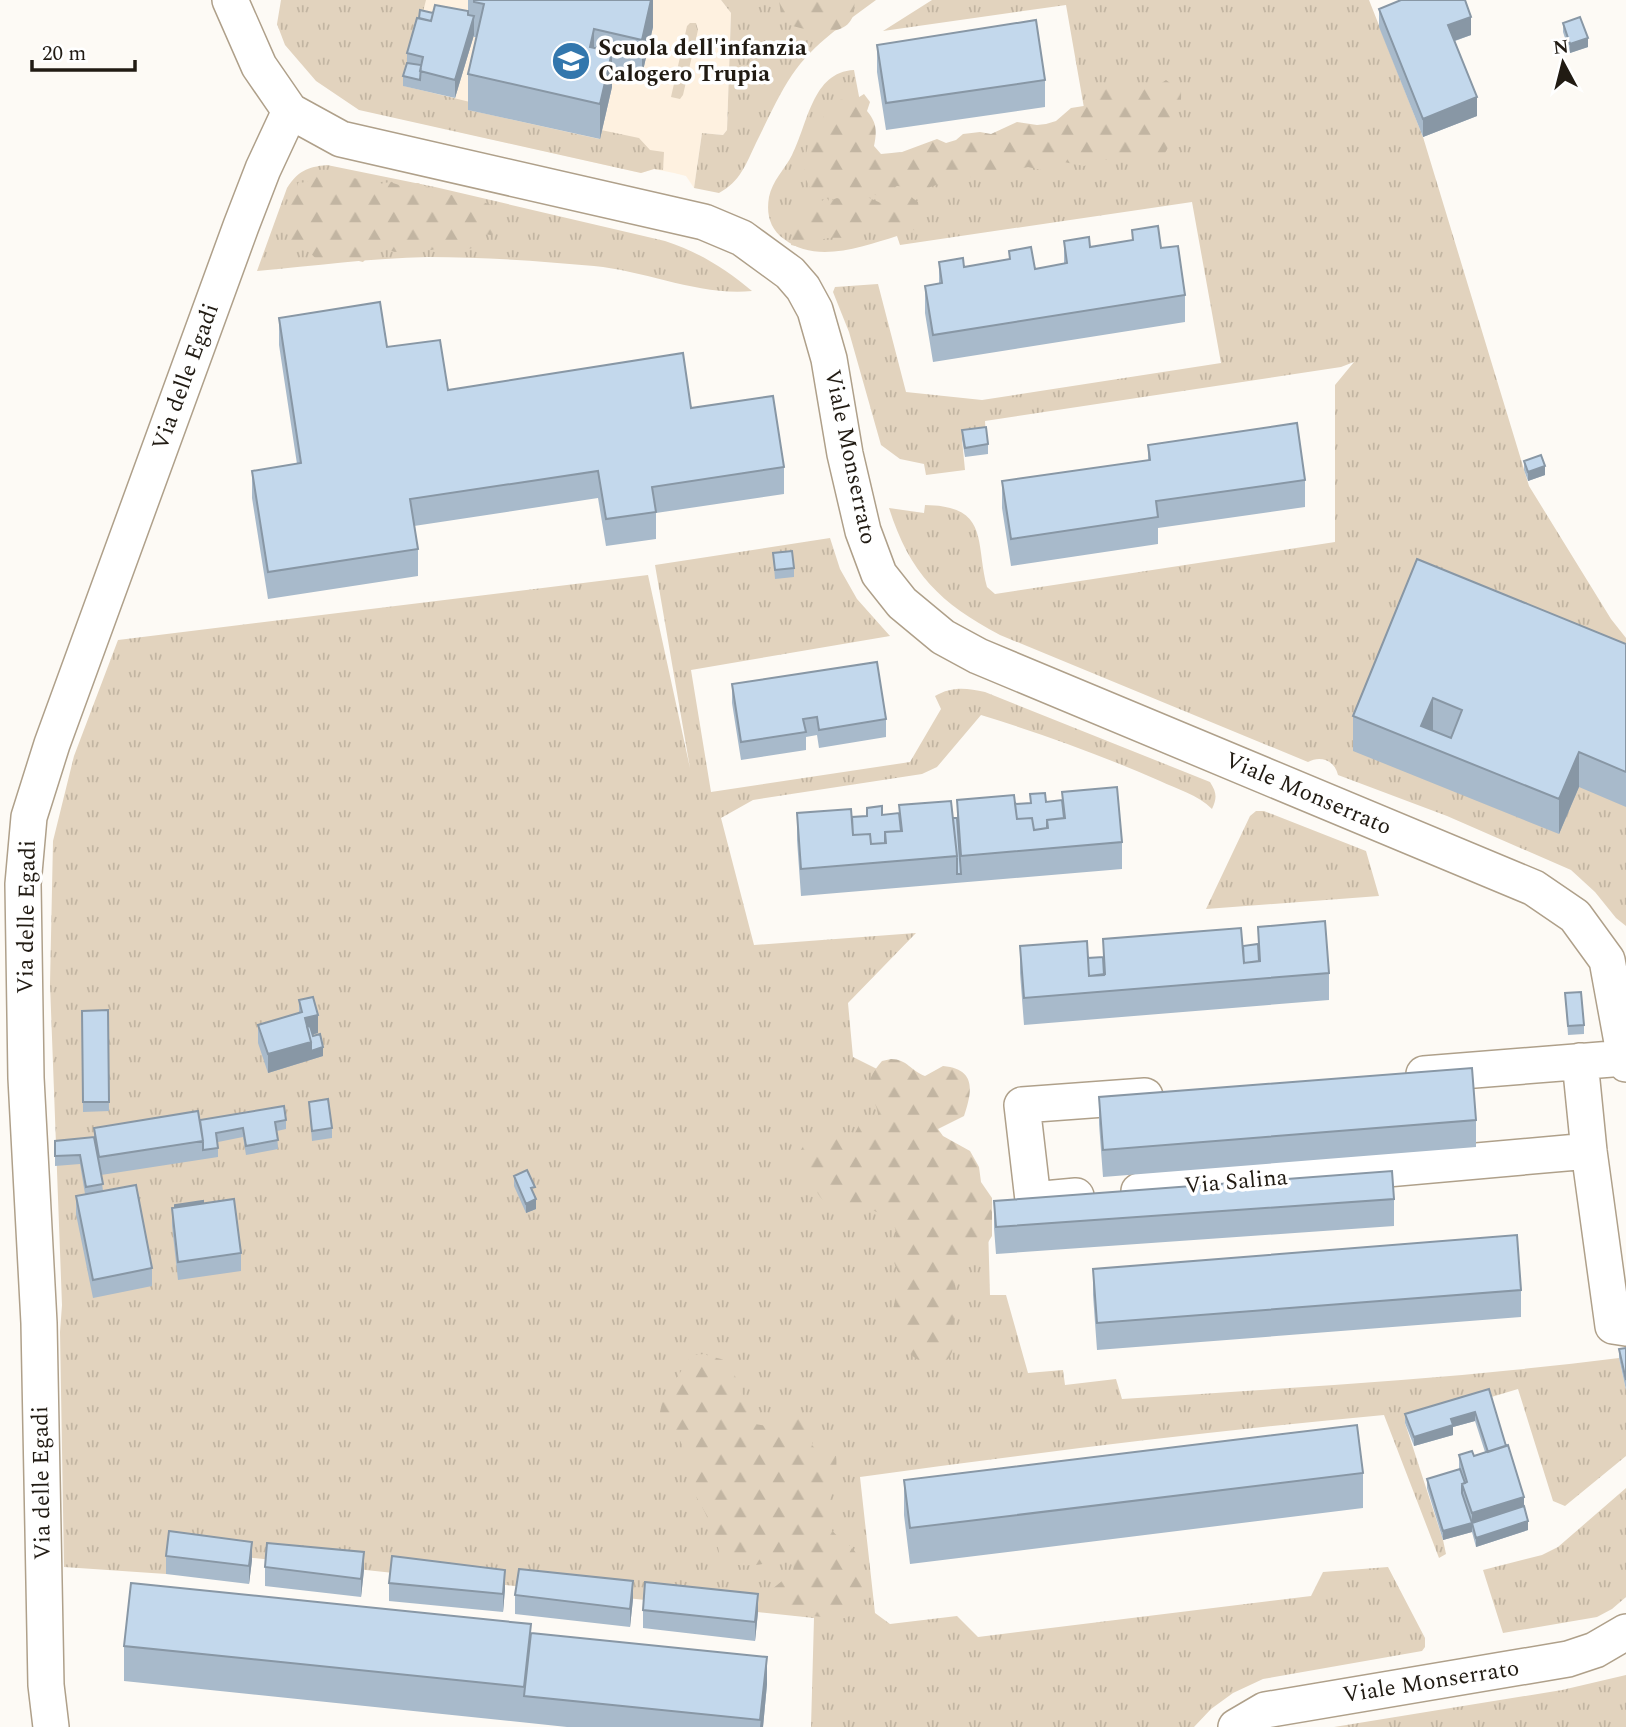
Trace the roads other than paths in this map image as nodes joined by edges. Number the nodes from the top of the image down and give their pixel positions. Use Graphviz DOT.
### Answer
graph roads {
  1 [pos="230,0"];
  2 [pos="290,110"];
  3 [pos="1580,1061"];
  4 [pos="1625,1061"];
  5 [pos="1397,1076"];
  6 [pos="1175,1093"];
  7 [pos="1589,1151"];
  8 [pos="1626,1328"];
  9 [pos="1626,1632"];
  10 [pos="51,1727"];
  11 [pos="1236,1727"];
  1 -- 2 [label="street, Viale Monserrato"];
  2 -- 4 [label="street, Viale Monserrato"];
  2 -- 10 [label="street, Via delle Egadi"];
  3 -- 4 [label="street"];
  3 -- 5 [label="street"];
  3 -- 7 [label="street"];
  6 -- 7 [label="street, Via Salina"];
  7 -- 8 [label="street"];
  9 -- 11 [label="street, Viale Monserrato"];
}
